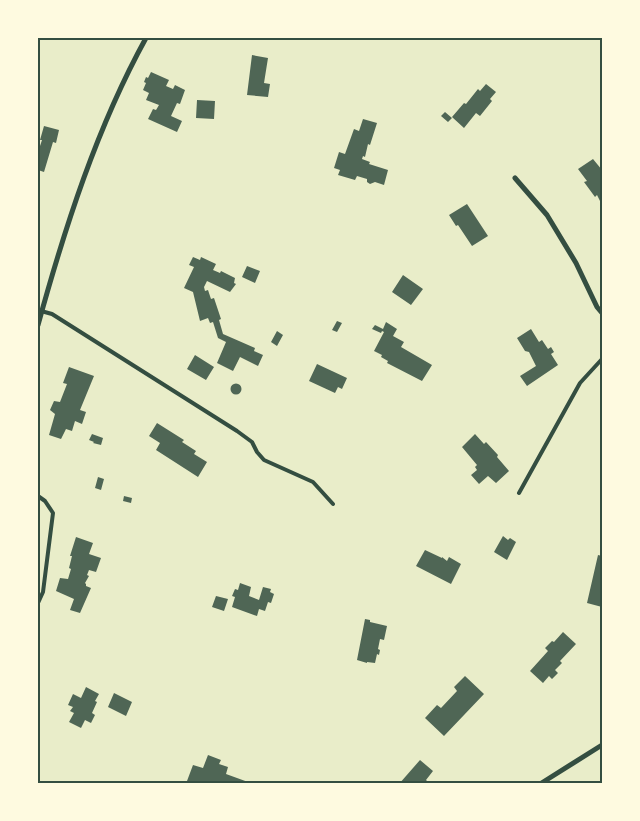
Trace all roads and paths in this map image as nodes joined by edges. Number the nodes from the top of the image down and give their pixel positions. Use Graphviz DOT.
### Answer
graph roads {
  1 [pos="146,38"];
  2 [pos="515,178"];
  3 [pos="41,311"];
  4 [pos="602,313"];
  5 [pos="38,325"];
  6 [pos="602,359"];
  7 [pos="519,493"];
  8 [pos="38,496"];
  9 [pos="333,504"];
  10 [pos="38,603"];
  11 [pos="602,745"];
  12 [pos="540,784"];
  1 -- 3 [label="street"];
  2 -- 4 [label="street"];
  3 -- 5 [label="street"];
  3 -- 9 [label="lane"];
  6 -- 7 [label="lane"];
  8 -- 10 [label="lane"];
  11 -- 12 [label="street"];
}
